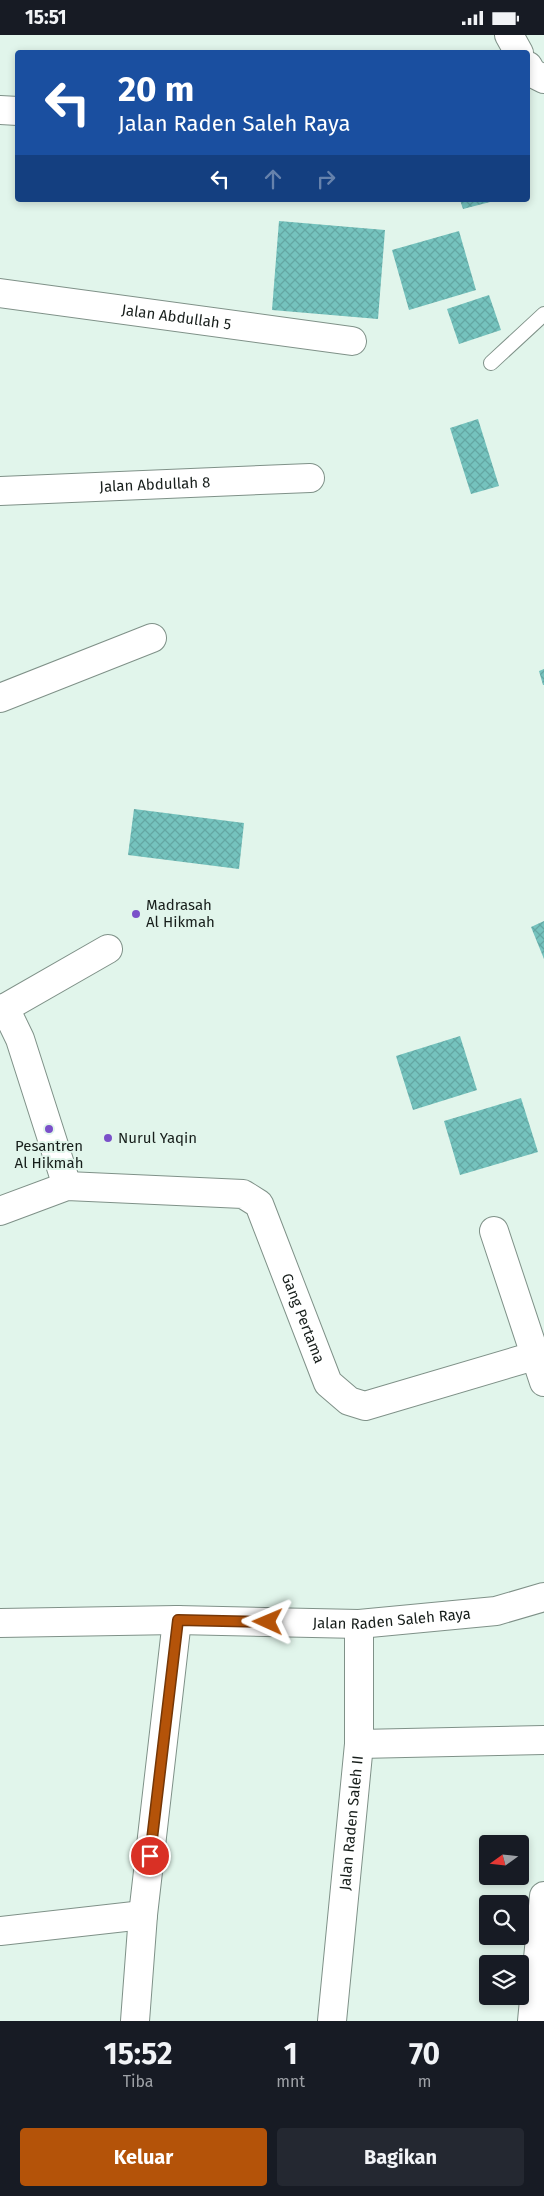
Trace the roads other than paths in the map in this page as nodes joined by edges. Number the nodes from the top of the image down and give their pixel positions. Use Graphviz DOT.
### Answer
graph roads {
  1 [pos="509,35"];
  2 [pos="517,50"];
  3 [pos="530,70"];
  4 [pos="544,79"];
  5 [pos="0,110"];
  6 [pos="15,111"];
  7 [pos="0,293"];
  8 [pos="544,314"];
  9 [pos="352,341"];
  10 [pos="491,363"];
  11 [pos="310,478"];
  12 [pos="0,491"];
  13 [pos="152,638"];
  14 [pos="0,698"];
  15 [pos="108,949"];
  16 [pos="3,1009"];
  17 [pos="67,1187"];
  18 [pos="0,1211"];
  19 [pos="494,1231"];
  20 [pos="534,1356"];
  21 [pos="544,1382"];
  22 [pos="544,1597"];
  23 [pos="178,1620"];
  24 [pos="0,1623"];
  25 [pos="359,1624"];
  26 [pos="544,1740"];
  27 [pos="360,1744"];
  28 [pos="544,1896"];
  29 [pos="143,1915"];
  30 [pos="0,1931"];
  31 [pos="135,2021"];
  32 [pos="332,2021"];
  33 [pos="532,2021"];
  1 -- 2 [label="street"];
  3 -- 4 [label="street"];
  5 -- 6 [label="street"];
  7 -- 9 [label="street, Jalan Abdullah 5"];
  8 -- 10 [label="lane"];
  11 -- 12 [label="street, Jalan Abdullah 8"];
  13 -- 14 [label="street"];
  15 -- 16 [label="street"];
  16 -- 17 [label="street"];
  17 -- 18 [label="street"];
  17 -- 20 [label="street, Gang Pertama"];
  19 -- 20 [label="street"];
  20 -- 21 [label="street"];
  22 -- 25 [label="street, Jalan Raden Saleh Raya"];
  23 -- 24 [label="street, Jalan Raden Saleh Raya"];
  23 -- 25 [label="street, Jalan Raden Saleh Raya"];
  23 -- 29 [label="street"];
  25 -- 27 [label="street, Jalan Raden Saleh II"];
  26 -- 27 [label="street"];
  27 -- 32 [label="street, Jalan Raden Saleh II"];
  28 -- 33 [label="street"];
  29 -- 30 [label="street"];
  29 -- 31 [label="street"];
}
